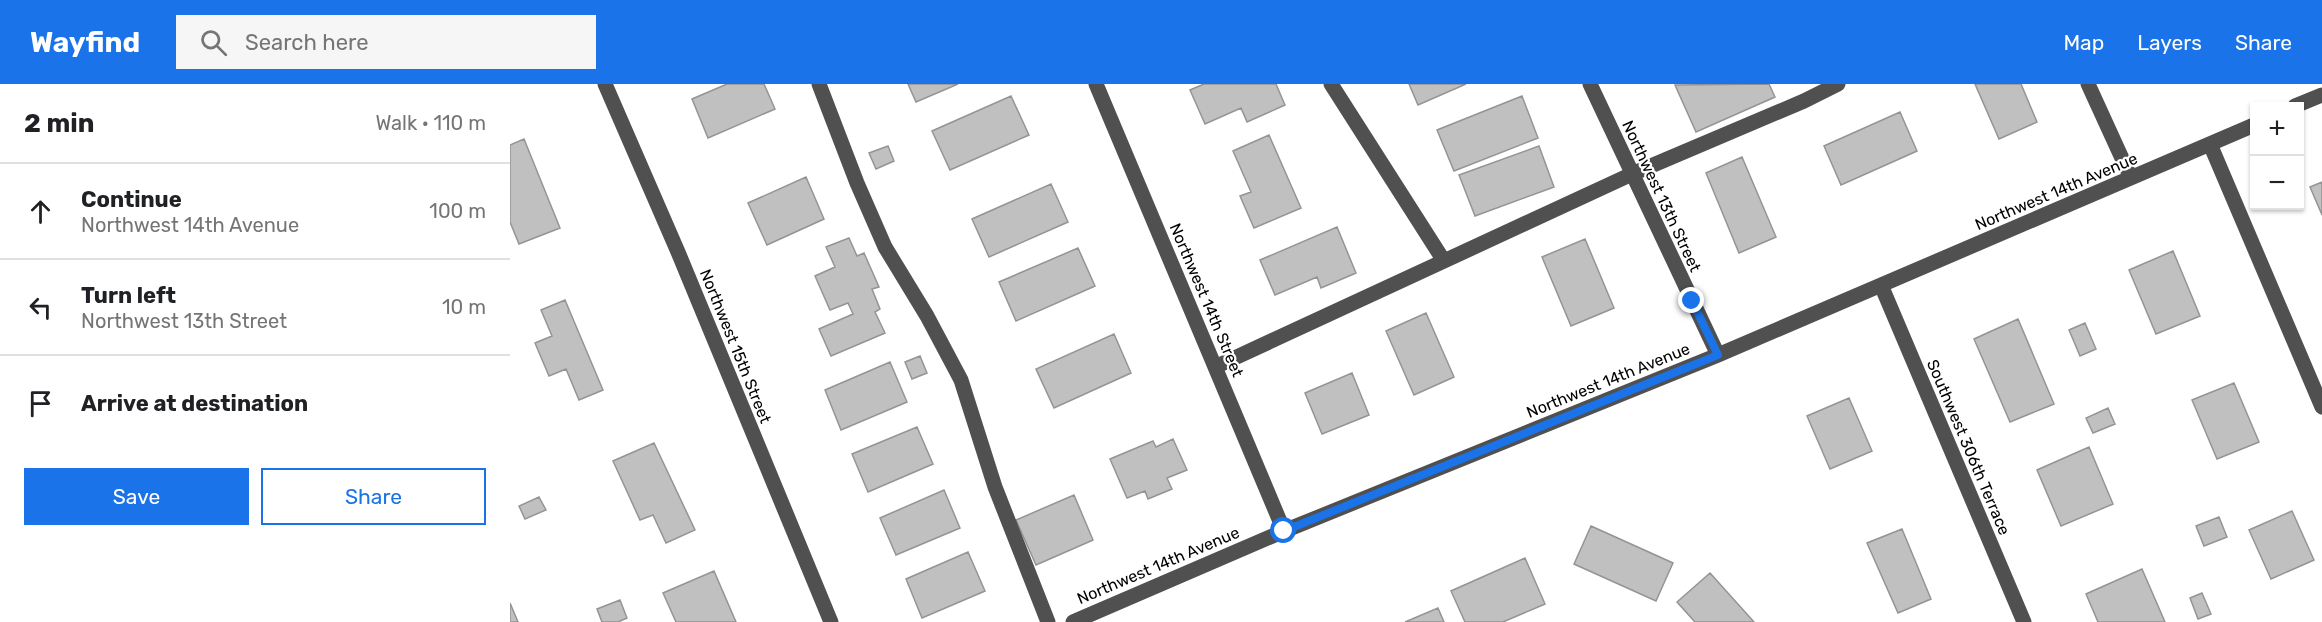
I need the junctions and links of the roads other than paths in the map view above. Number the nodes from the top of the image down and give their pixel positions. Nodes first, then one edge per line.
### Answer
1 (605, 84) edge
2 (819, 84) edge
3 (1096, 84) edge
4 (1331, 84) edge
5 (1590, 84) edge
6 (1838, 84) edge
7 (2088, 84) edge
8 (2322, 94) edge
9 (2304, 102) edge
10 (2250, 127) edge
11 (2210, 144) junction
12 (1632, 174) junction
13 (2131, 178) junction
14 (1444, 261) junction
15 (1881, 285) junction
16 (1718, 355) junction
17 (1215, 367) junction
18 (2322, 406) edge
19 (1284, 531) junction
20 (831, 622) edge
21 (1048, 622) edge
22 (1073, 622) edge
23 (2024, 622) edge

1 - 20 street, Northwest 15th Street
2 - 21 street
3 - 17 street, Northwest 14th Street
4 - 14 street
5 - 12 street, Northwest 13th Street
6 - 12 street
7 - 13 street
8 - 9 street
10 - 11 street, Northwest 14th Avenue
11 - 13 street, Northwest 14th Avenue
11 - 18 street
12 - 14 street
12 - 16 street, Northwest 13th Street
13 - 15 street, Northwest 14th Avenue
14 - 17 street
15 - 16 street, Northwest 14th Avenue
15 - 23 street, Southwest 306th Terrace
16 - 19 street, Northwest 14th Avenue
17 - 19 street, Northwest 14th Street
19 - 22 street, Northwest 14th Avenue

